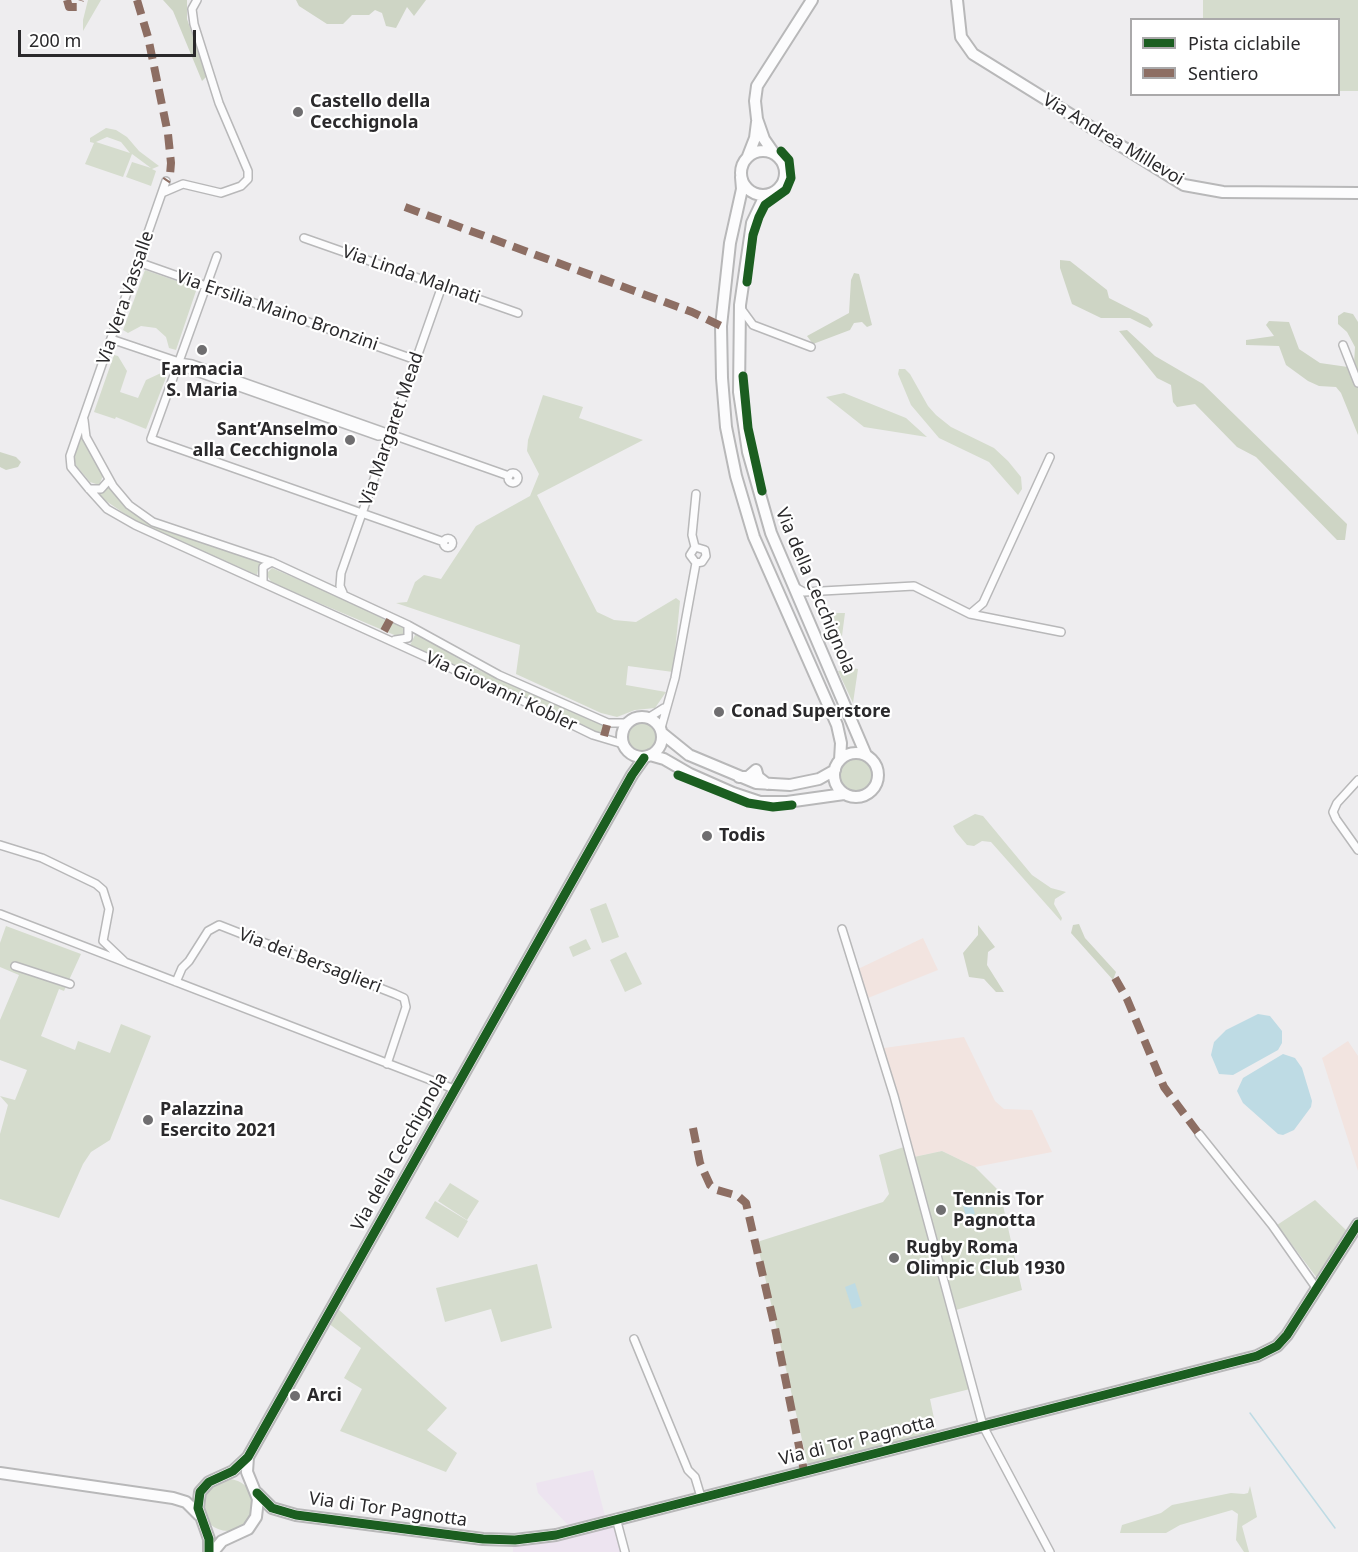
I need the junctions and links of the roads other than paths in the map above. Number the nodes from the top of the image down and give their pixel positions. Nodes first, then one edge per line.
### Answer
1 (197, 0) edge
2 (812, 0) edge
3 (957, 0) edge
4 (758, 119) junction
5 (773, 152) junction
6 (748, 156) junction
7 (741, 177) junction
8 (166, 181) dead end
9 (773, 193) junction
10 (1358, 193) edge
11 (162, 194) junction
12 (304, 237) dead end
13 (217, 256) dead end
14 (138, 262) junction
15 (206, 285) junction
16 (442, 286) junction
17 (740, 304) junction
18 (518, 313) dead end
19 (753, 325) junction
20 (111, 339) junction
21 (738, 340) junction
22 (1343, 345) dead end
23 (811, 346) dead end
24 (416, 360) junction
25 (178, 362) junction
26 (1358, 383) edge
27 (85, 414) junction
28 (389, 435) junction
29 (1050, 457) dead end
30 (508, 476) dead end
31 (109, 480) junction
32 (89, 489) junction
33 (696, 494) dead end
34 (362, 514) junction
35 (444, 542) dead end
36 (695, 547) junction
37 (272, 562) junction
38 (696, 563) junction
39 (341, 573) junction
40 (263, 582) junction
41 (323, 584) junction
42 (793, 585) junction
43 (818, 591) junction
44 (342, 593) junction
45 (802, 606) junction
46 (969, 614) junction
47 (408, 625) junction
48 (1060, 632) dead end
49 (381, 636) junction
50 (666, 706) junction
51 (648, 718) junction
52 (629, 723) junction
53 (662, 731) junction
54 (626, 749) junction
55 (866, 755) junction
56 (647, 756) junction
57 (840, 760) junction
58 (835, 770) junction
59 (632, 775) junction
60 (1358, 780) edge
61 (844, 794) junction
62 (0, 845) edge
63 (1358, 850) edge
64 (0, 914) edge
65 (842, 929) dead end
66 (125, 962) junction
67 (15, 966) dead end
68 (176, 982) junction
69 (70, 984) dead end
70 (387, 1064) junction
71 (454, 1089) junction
72 (1199, 1134) dead end
73 (1358, 1224) edge
74 (1317, 1289) junction
75 (634, 1339) dead end
76 (983, 1426) junction
77 (248, 1457) junction
78 (2, 1475) edge
79 (225, 1475) junction
80 (202, 1489) junction
81 (254, 1489) junction
82 (701, 1497) junction
83 (173, 1498) junction
84 (199, 1515) junction
85 (296, 1515) junction
86 (616, 1518) junction
87 (253, 1524) junction
88 (205, 1525) junction
89 (233, 1536) junction
90 (211, 1552) edge
91 (625, 1552) edge
92 (1050, 1552) edge

1 - 11 street
2 - 4 street
3 - 10 street, Via Andrea Millevoi
4 - 5 street
4 - 6 street
5 - 6 street
5 - 9 street
6 - 7 street
7 - 9 street
7 - 57 street, Via della Cecchignola
8 - 11 street, Via Vera Vassalle
9 - 17 street, Via della Cecchignola
11 - 14 street, Via Vera Vassalle
12 - 16 street, Via Linda Malnati
13 - 15 street
14 - 15 street, Via Ersilia Maino Bronzini
14 - 20 street, Via Vera Vassalle
15 - 24 street, Via Ersilia Maino Bronzini
15 - 25 street
16 - 18 street, Via Linda Malnati
16 - 24 street, Via Margaret Mead
17 - 19 street
17 - 21 street, Via della Cecchignola
19 - 21 street
19 - 23 street
20 - 25 street
20 - 27 street, Via Vera Vassalle
21 - 42 street, Via della Cecchignola
22 - 26 street
24 - 28 street, Via Margaret Mead
25 - 28 street
25 - 34 street
27 - 31 street, Via Giovanni Kobler
27 - 32 street, Via Giovanni Kobler
28 - 30 street
28 - 34 street, Via Margaret Mead
29 - 46 street
31 - 32 street
31 - 37 street, Via Giovanni Kobler
32 - 40 street, Via Giovanni Kobler
33 - 36 street
34 - 35 street
34 - 39 street, Via Margaret Mead
36 - 38 street
36 - 38 street
37 - 40 street
37 - 41 street, Via Giovanni Kobler
38 - 50 street
39 - 41 street
39 - 44 street, Via Margaret Mead
40 - 49 street, Via Giovanni Kobler
41 - 44 street, Via Giovanni Kobler
42 - 43 street
42 - 45 street, Via della Cecchignola
43 - 45 street
43 - 46 street
44 - 47 street, Via Giovanni Kobler
45 - 55 street, Via della Cecchignola
46 - 48 street
47 - 49 street, Via Giovanni Kobler
47 - 52 street, Via Giovanni Kobler
49 - 54 street, Via Giovanni Kobler
50 - 51 street
50 - 53 street
51 - 52 street
51 - 53 street
52 - 54 street
53 - 56 street
53 - 58 street
54 - 56 street
54 - 59 street
55 - 57 street
55 - 61 street
56 - 59 street, Via della Cecchignola
56 - 61 street
57 - 58 street
58 - 61 street
59 - 71 street, Via della Cecchignola
60 - 63 street
62 - 66 street
64 - 66 street
65 - 76 street
66 - 68 street
67 - 69 street
68 - 70 street
68 - 70 street, Via dei Bersaglieri
70 - 71 street
71 - 77 street, Via della Cecchignola
72 - 74 street
73 - 74 street, Via di Tor Pagnotta
74 - 76 street, Via di Tor Pagnotta
75 - 82 street
76 - 82 street, Via di Tor Pagnotta
76 - 92 street
77 - 79 street, Via della Cecchignola
77 - 81 street
78 - 83 street
79 - 80 street, Via della Cecchignola
79 - 81 street
80 - 83 street
80 - 84 street
81 - 85 street, Via di Tor Pagnotta
81 - 87 street
82 - 86 street, Via di Tor Pagnotta
83 - 84 street
84 - 88 street
85 - 86 street, Via di Tor Pagnotta
85 - 87 street, Via di Tor Pagnotta
86 - 91 street
87 - 89 street
88 - 89 street
88 - 90 street
89 - 90 street

